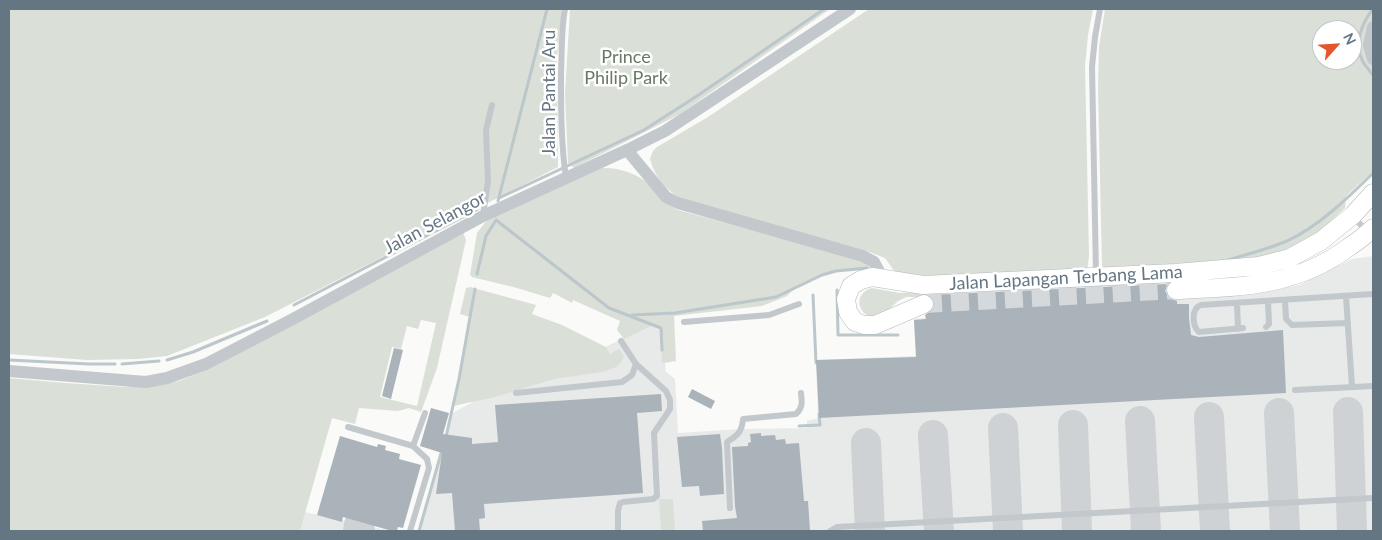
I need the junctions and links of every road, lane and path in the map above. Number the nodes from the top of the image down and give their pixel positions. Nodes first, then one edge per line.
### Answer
1 (565, 9) edge
2 (850, 9) edge
3 (1100, 9) edge
4 (1373, 27) edge
5 (1373, 59) edge
6 (492, 104) dead end
7 (627, 150) junction
8 (566, 178) junction
9 (1373, 193) edge
10 (1352, 214) junction
11 (483, 216) junction
12 (1372, 237) edge
13 (1096, 277) junction
14 (883, 279) junction
15 (1176, 290) tunnel mouth
16 (1373, 294) edge
17 (1346, 296) junction
18 (1285, 300) junction
19 (1268, 301) junction
20 (1237, 303) junction
21 (799, 304) dead end
22 (924, 304) tunnel mouth
23 (684, 322) dead end
24 (1348, 323) junction
25 (1266, 326) dead end
26 (620, 341) dead end
27 (636, 364) junction
28 (9, 371) edge
29 (1373, 386) edge
30 (1352, 387) junction
31 (1295, 390) dead end
32 (516, 393) dead end
33 (801, 393) dead end
34 (425, 412) dead end
35 (348, 427) dead end
36 (413, 446) junction
37 (1373, 498) edge
38 (730, 508) dead end
39 (410, 531) edge
40 (618, 531) edge
41 (830, 531) edge

1 - 8 lane, Jalan Pantai Aru
2 - 7 street, Jalan Selangor
3 - 13 lane
4 - 5 street
6 - 11 lane
7 - 8 street, Jalan Selangor
7 - 14 street
8 - 11 street, Jalan Selangor
9 - 10 main road, Jalan Lapangan Terbang Lama
10 - 12 lane
10 - 13 main road, Jalan Lapangan Terbang Lama
11 - 28 street, Jalan Selangor
12 - 15 main road, Jalan Lapangan Terbang Lama
13 - 14 main road, Jalan Lapangan Terbang Lama
14 - 22 main road, Jalan Lapangan Terbang Lama
16 - 17 lane
17 - 18 lane
17 - 24 lane
18 - 19 lane
18 - 24 lane
19 - 20 lane
19 - 25 lane
20 - 20 lane
21 - 23 lane
24 - 30 lane
26 - 27 lane
27 - 32 lane
27 - 40 lane
29 - 30 lane
30 - 31 lane
33 - 38 lane
34 - 36 lane
35 - 36 lane
36 - 39 lane
37 - 41 lane

